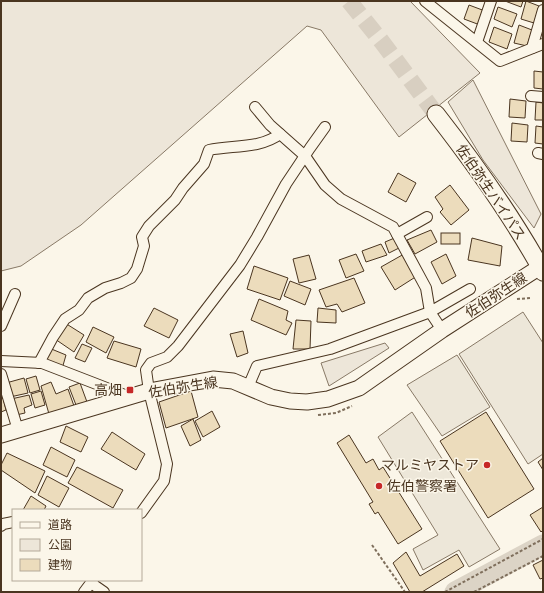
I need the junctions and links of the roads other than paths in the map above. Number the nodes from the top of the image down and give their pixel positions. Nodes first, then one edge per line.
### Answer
1 (491, 1) edge
2 (430, 3) edge
3 (543, 10) edge
4 (477, 42) junction
5 (543, 44) edge
6 (532, 48) junction
7 (531, 96) dead end
8 (543, 97) edge
9 (256, 107) dead end
10 (436, 114) tunnel mouth
11 (325, 128) dead end
12 (280, 134) junction
13 (305, 156) junction
14 (427, 218) dead end
15 (397, 234) junction
16 (542, 268) edge
17 (470, 289) dead end
18 (15, 294) dead end
19 (430, 312) junction
20 (1, 326) edge
21 (442, 330) junction
22 (1, 361) edge
23 (39, 363) junction
24 (1, 374) edge
25 (248, 387) junction
26 (149, 391) junction
27 (130, 397) junction
28 (18, 430) junction
29 (1, 435) edge
30 (142, 512) edge
31 (12, 522) edge
32 (1, 526) edge
33 (92, 581) edge
34 (84, 592) edge
35 (104, 592) edge

1 - 4 street
2 - 4 street
3 - 6 street
4 - 6 street
5 - 6 street
7 - 8 street
9 - 12 street
10 - 16 highway, 佐伯弥生バイパス
11 - 13 street
12 - 13 street
12 - 23 street
13 - 15 street
13 - 26 street
14 - 15 street
15 - 19 street
16 - 21 main road, 佐伯弥生線
17 - 19 street
18 - 20 street
19 - 21 street
19 - 25 street
21 - 25 main road, 佐伯弥生線
22 - 23 street
23 - 27 street
24 - 28 street
25 - 26 main road, 佐伯弥生線
26 - 27 main road, 佐伯弥生線
26 - 30 street
27 - 28 main road, 佐伯弥生線
28 - 29 main road, 佐伯弥生線
31 - 32 street
33 - 34 street
33 - 35 street

